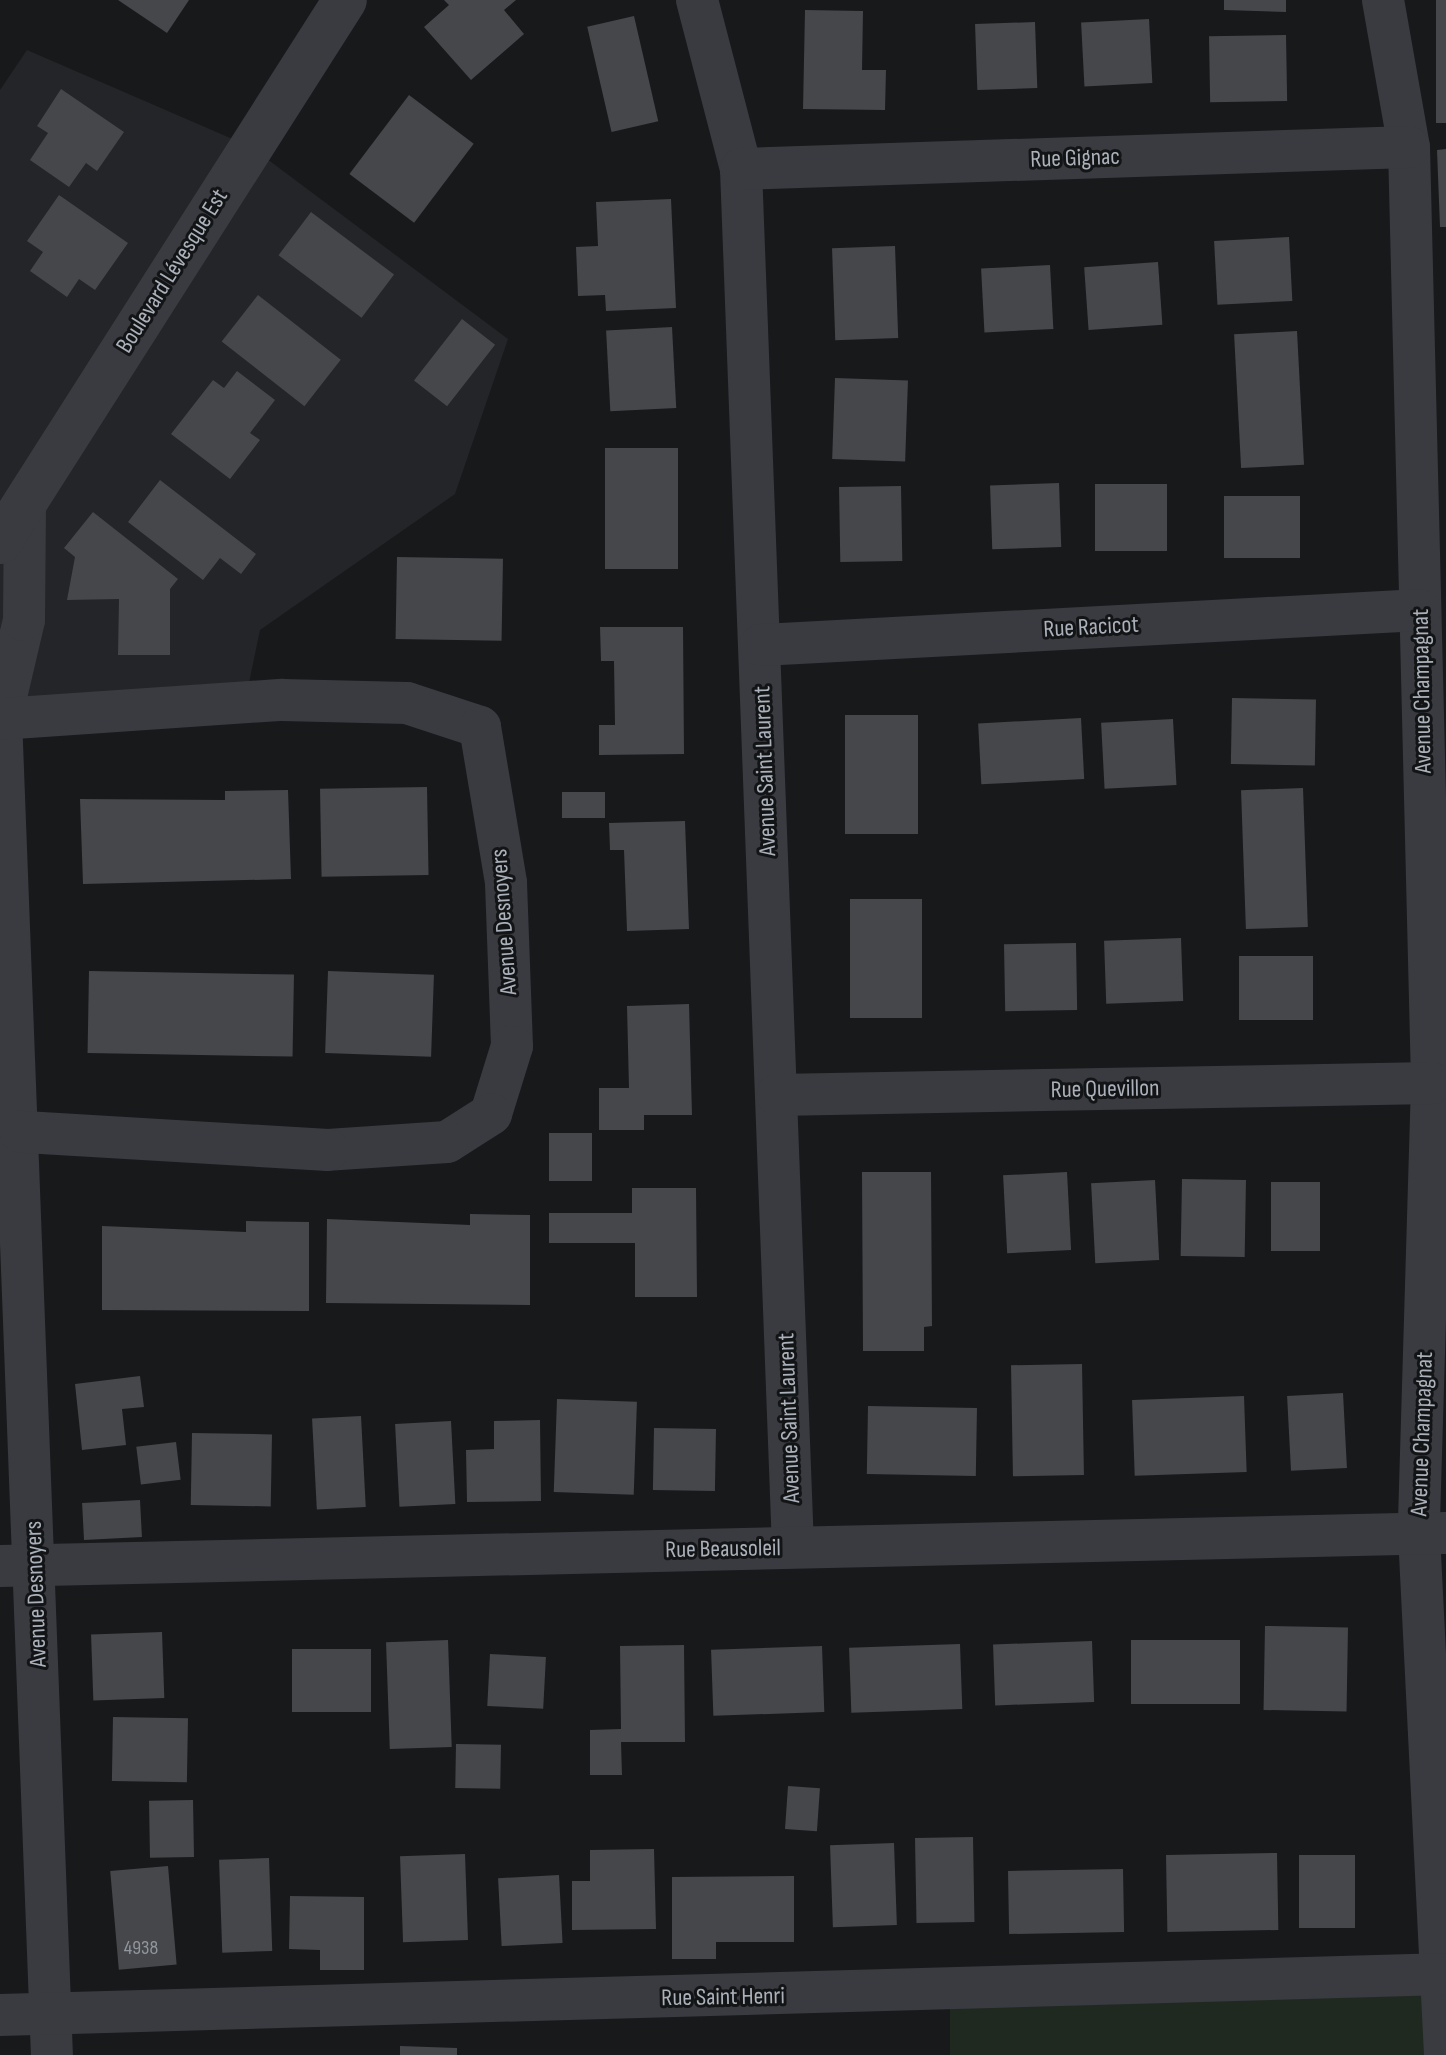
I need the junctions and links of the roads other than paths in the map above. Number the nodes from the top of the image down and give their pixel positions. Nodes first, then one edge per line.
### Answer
1 (345, 0) edge
2 (697, 0) edge
3 (1383, 0) edge
4 (1409, 147) junction
5 (741, 169) junction
6 (25, 504) junction
7 (0, 542) edge
8 (1420, 610) junction
9 (761, 645) junction
10 (3, 708) edge
11 (1432, 1083) junction
12 (777, 1095) junction
13 (21, 1132) junction
14 (1433, 1533) edge
15 (793, 1547) junction
16 (18, 1566) edge
17 (1443, 1974) edge
18 (51, 2014) junction
19 (0, 2015) edge
20 (52, 2055) edge
21 (1445, 2055) edge

1 - 6 street, Boulevard Lévesque Est
2 - 5 street, Avenue Saint Laurent
3 - 4 street, Avenue Champagnat
4 - 5 street, Rue Gignac
4 - 8 street, Avenue Champagnat
5 - 9 street, Avenue Saint Laurent
6 - 7 street, Boulevard Lévesque Est
6 - 10 street
8 - 9 street, Rue Racicot
8 - 11 street, Avenue Champagnat
9 - 12 street, Avenue Saint Laurent
10 - 13 street, Avenue Desnoyers
10 - 13 street, Avenue Desnoyers
11 - 12 street, Rue Quevillon
11 - 14 street, Avenue Champagnat
12 - 15 street, Avenue Saint Laurent
13 - 16 street, Avenue Desnoyers
14 - 15 street, Rue Beausoleil
14 - 17 street, Avenue Champagnat
15 - 16 street, Rue Beausoleil
16 - 18 street, Avenue Desnoyers
17 - 18 street, Rue Saint Henri
17 - 21 street, Avenue Champagnat
18 - 19 street, Rue Saint Henri
18 - 20 street, Avenue Desnoyers

